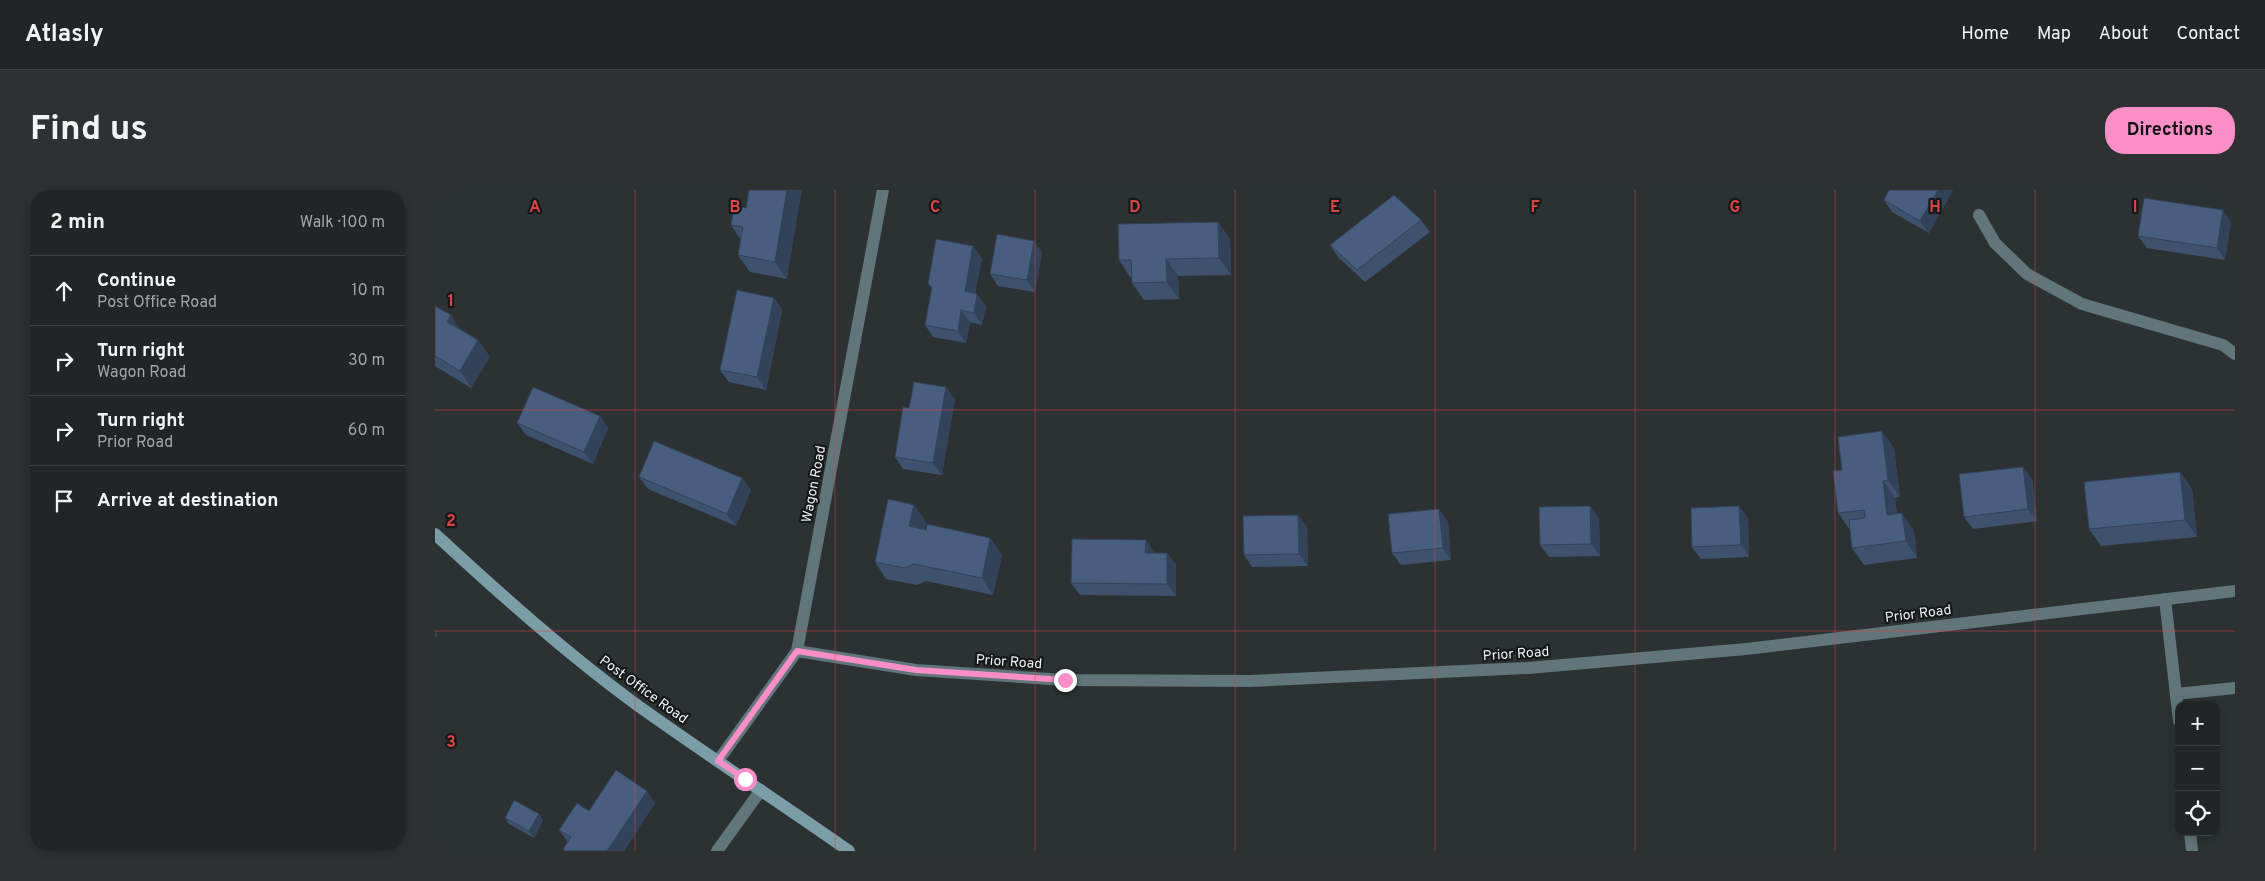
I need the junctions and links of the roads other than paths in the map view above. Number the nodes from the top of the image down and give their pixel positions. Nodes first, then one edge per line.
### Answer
1 (883, 190) edge
2 (1979, 215) dead end
3 (2235, 354) edge
4 (435, 534) edge
5 (2235, 590) edge
6 (2165, 599) junction
7 (797, 651) junction
8 (2235, 688) edge
9 (2176, 694) junction
10 (2177, 701) edge
11 (718, 761) junction
12 (761, 790) junction
13 (2190, 836) edge
14 (717, 851) edge
15 (849, 851) edge
16 (2192, 851) edge

1 - 7 street, Wagon Road
2 - 3 street
4 - 11 street, Post Office Road
5 - 6 street, Prior Road
6 - 7 street, Prior Road
6 - 9 street
7 - 11 street, Wagon Road
8 - 9 street
9 - 10 street
11 - 12 street, Post Office Road
12 - 14 street
12 - 15 street, Post Office Road
13 - 16 street

